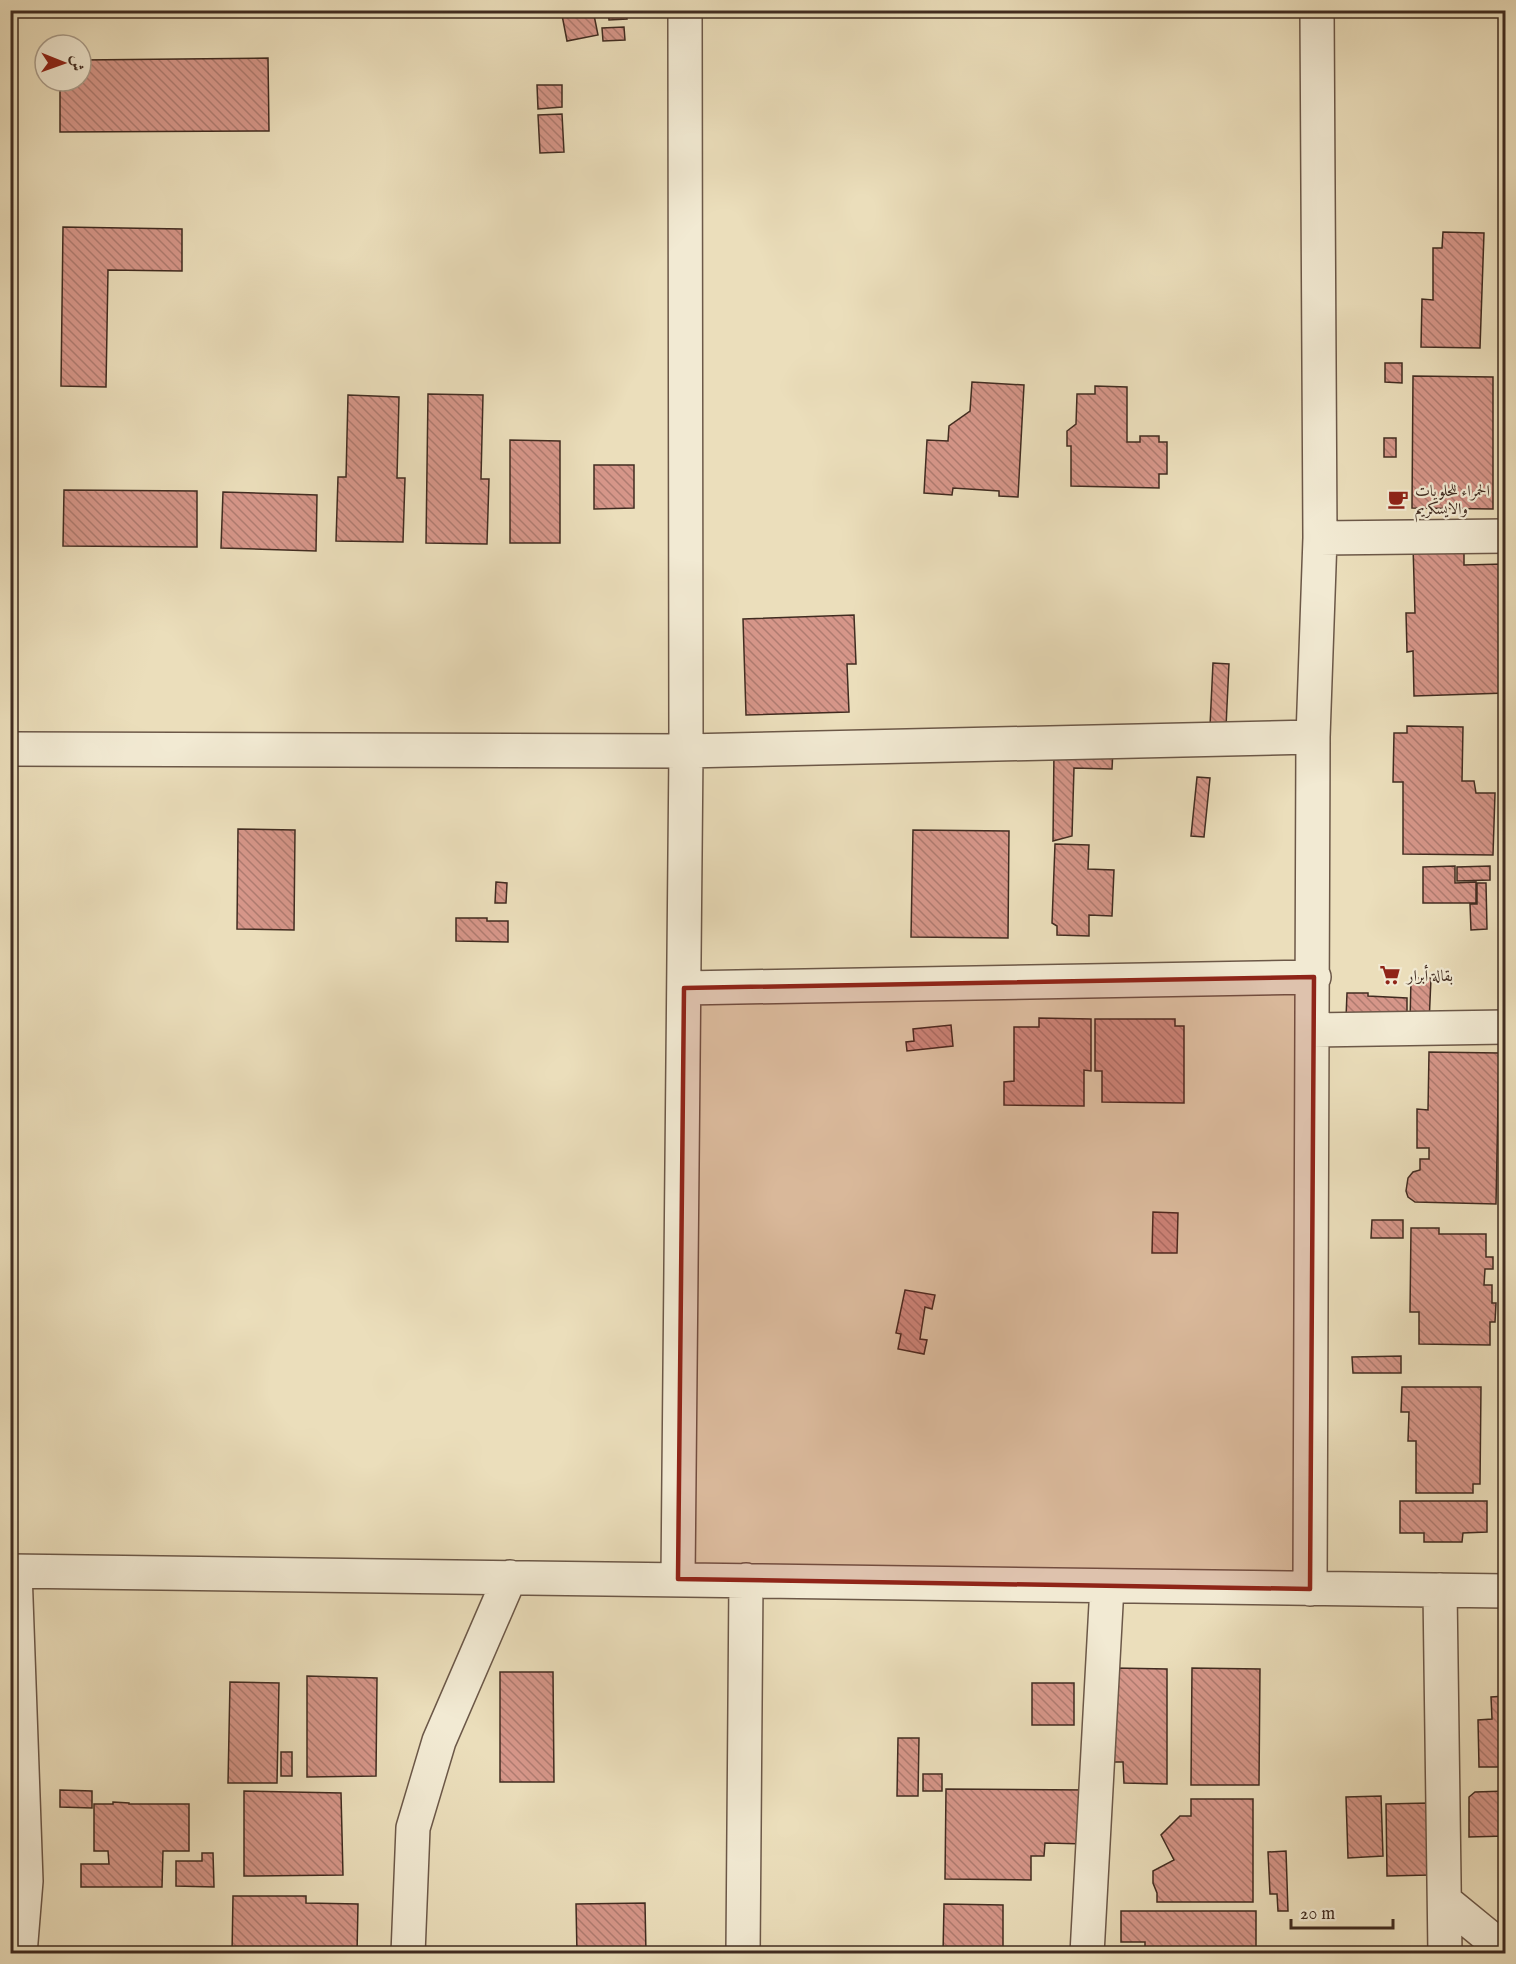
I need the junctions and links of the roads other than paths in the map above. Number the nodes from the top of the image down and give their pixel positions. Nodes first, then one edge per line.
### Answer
1 (685, 10) edge
2 (1317, 10) edge
3 (1506, 536) edge
4 (1320, 538) junction
5 (1313, 737) junction
6 (10, 749) edge
7 (686, 751) junction
8 (1314, 977) junction
9 (684, 988) junction
10 (1506, 1028) edge
11 (1313, 1030) junction
12 (13, 1571) edge
13 (510, 1577) junction
14 (678, 1579) junction
15 (746, 1580) junction
16 (1107, 1586) junction
17 (1310, 1589) junction
18 (1440, 1590) junction
19 (1506, 1591) edge
20 (1445, 1902) junction
21 (1506, 1951) edge
22 (20, 1953) edge
23 (408, 1953) edge
24 (743, 1953) edge
25 (1087, 1953) edge
26 (1445, 1953) edge

1 - 7 street
2 - 4 street
3 - 4 street
4 - 5 street
5 - 7 street
5 - 8 street
6 - 7 street
7 - 9 street
8 - 9 street
8 - 11 street
9 - 14 street
10 - 11 street
11 - 17 street
12 - 13 street
12 - 22 street
13 - 14 street
13 - 23 street
14 - 15 street
15 - 16 street
15 - 24 street
16 - 17 street
16 - 25 street
17 - 18 street
18 - 19 street
18 - 20 street
20 - 21 street
20 - 26 street

